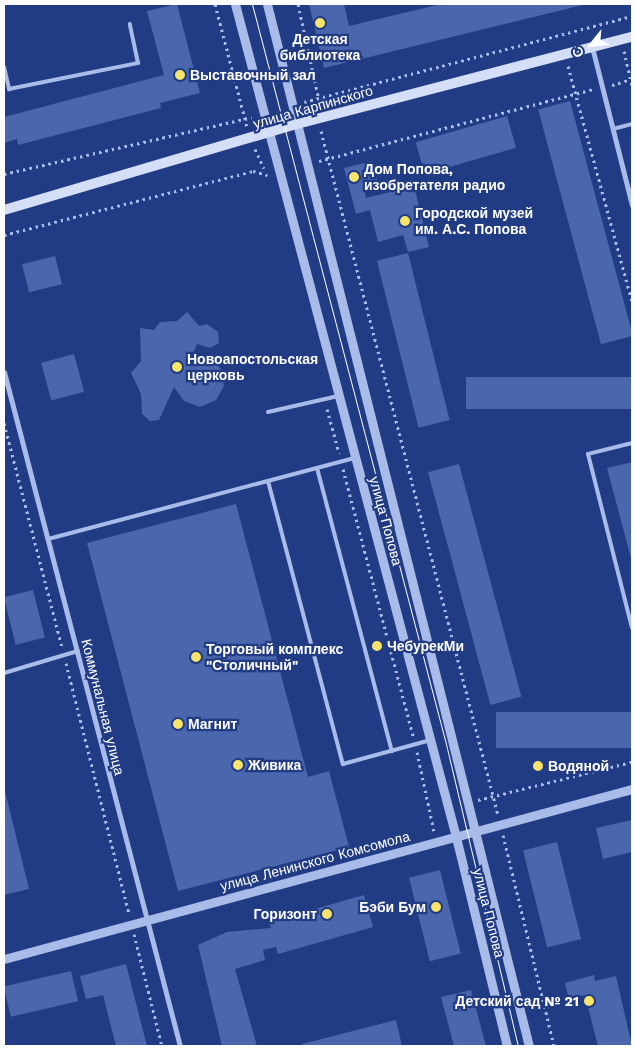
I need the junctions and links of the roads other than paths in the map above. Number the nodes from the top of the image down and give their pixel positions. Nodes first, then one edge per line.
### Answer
1 (235, 4) edge
2 (267, 4) edge
3 (130, 24) dead end
4 (632, 37) edge
5 (592, 46) junction
6 (4, 67) edge
7 (297, 124) junction
8 (632, 124) edge
9 (613, 129) junction
10 (268, 134) junction
11 (632, 205) edge
12 (4, 210) edge
13 (4, 372) edge
14 (338, 396) junction
15 (268, 412) dead end
16 (632, 443) edge
17 (355, 458) junction
18 (318, 468) junction
19 (268, 481) junction
20 (48, 539) junction
21 (632, 628) edge
22 (78, 651) junction
23 (4, 673) edge
24 (430, 740) junction
25 (392, 751) junction
26 (632, 789) edge
27 (477, 832) junction
28 (456, 837) junction
29 (145, 920) junction
30 (4, 960) edge
31 (180, 1046) edge
32 (507, 1046) edge
33 (529, 1046) edge

1 - 10 street, улица Попова
2 - 7 street, улица Попова
3 - 6 lane
4 - 5 main road, улица Карпинского
5 - 7 main road, улица Карпинского
5 - 9 street
7 - 10 main road, улица Карпинского
7 - 27 street, улица Попова
8 - 9 lane
9 - 11 street
10 - 12 main road, улица Карпинского
10 - 14 street, улица Попова
13 - 20 street, Коммунальная улица
14 - 15 lane
14 - 17 street, улица Попова
16 - 21 lane
17 - 18 lane
17 - 24 street, улица Попова
18 - 19 lane
18 - 25 lane
19 - 20 lane
19 - 25 lane
20 - 22 street, Коммунальная улица
22 - 23 lane
22 - 29 street, Коммунальная улица
24 - 25 lane
24 - 28 street, улица Попова
26 - 27 street, улица Ленинского Комсомола
27 - 28 street, улица Ленинского Комсомола
27 - 33 street, улица Попова
28 - 29 street, улица Ленинского Комсомола
28 - 32 street, улица Попова
29 - 30 street, улица Ленинского Комсомола
29 - 31 street, Коммунальная улица

